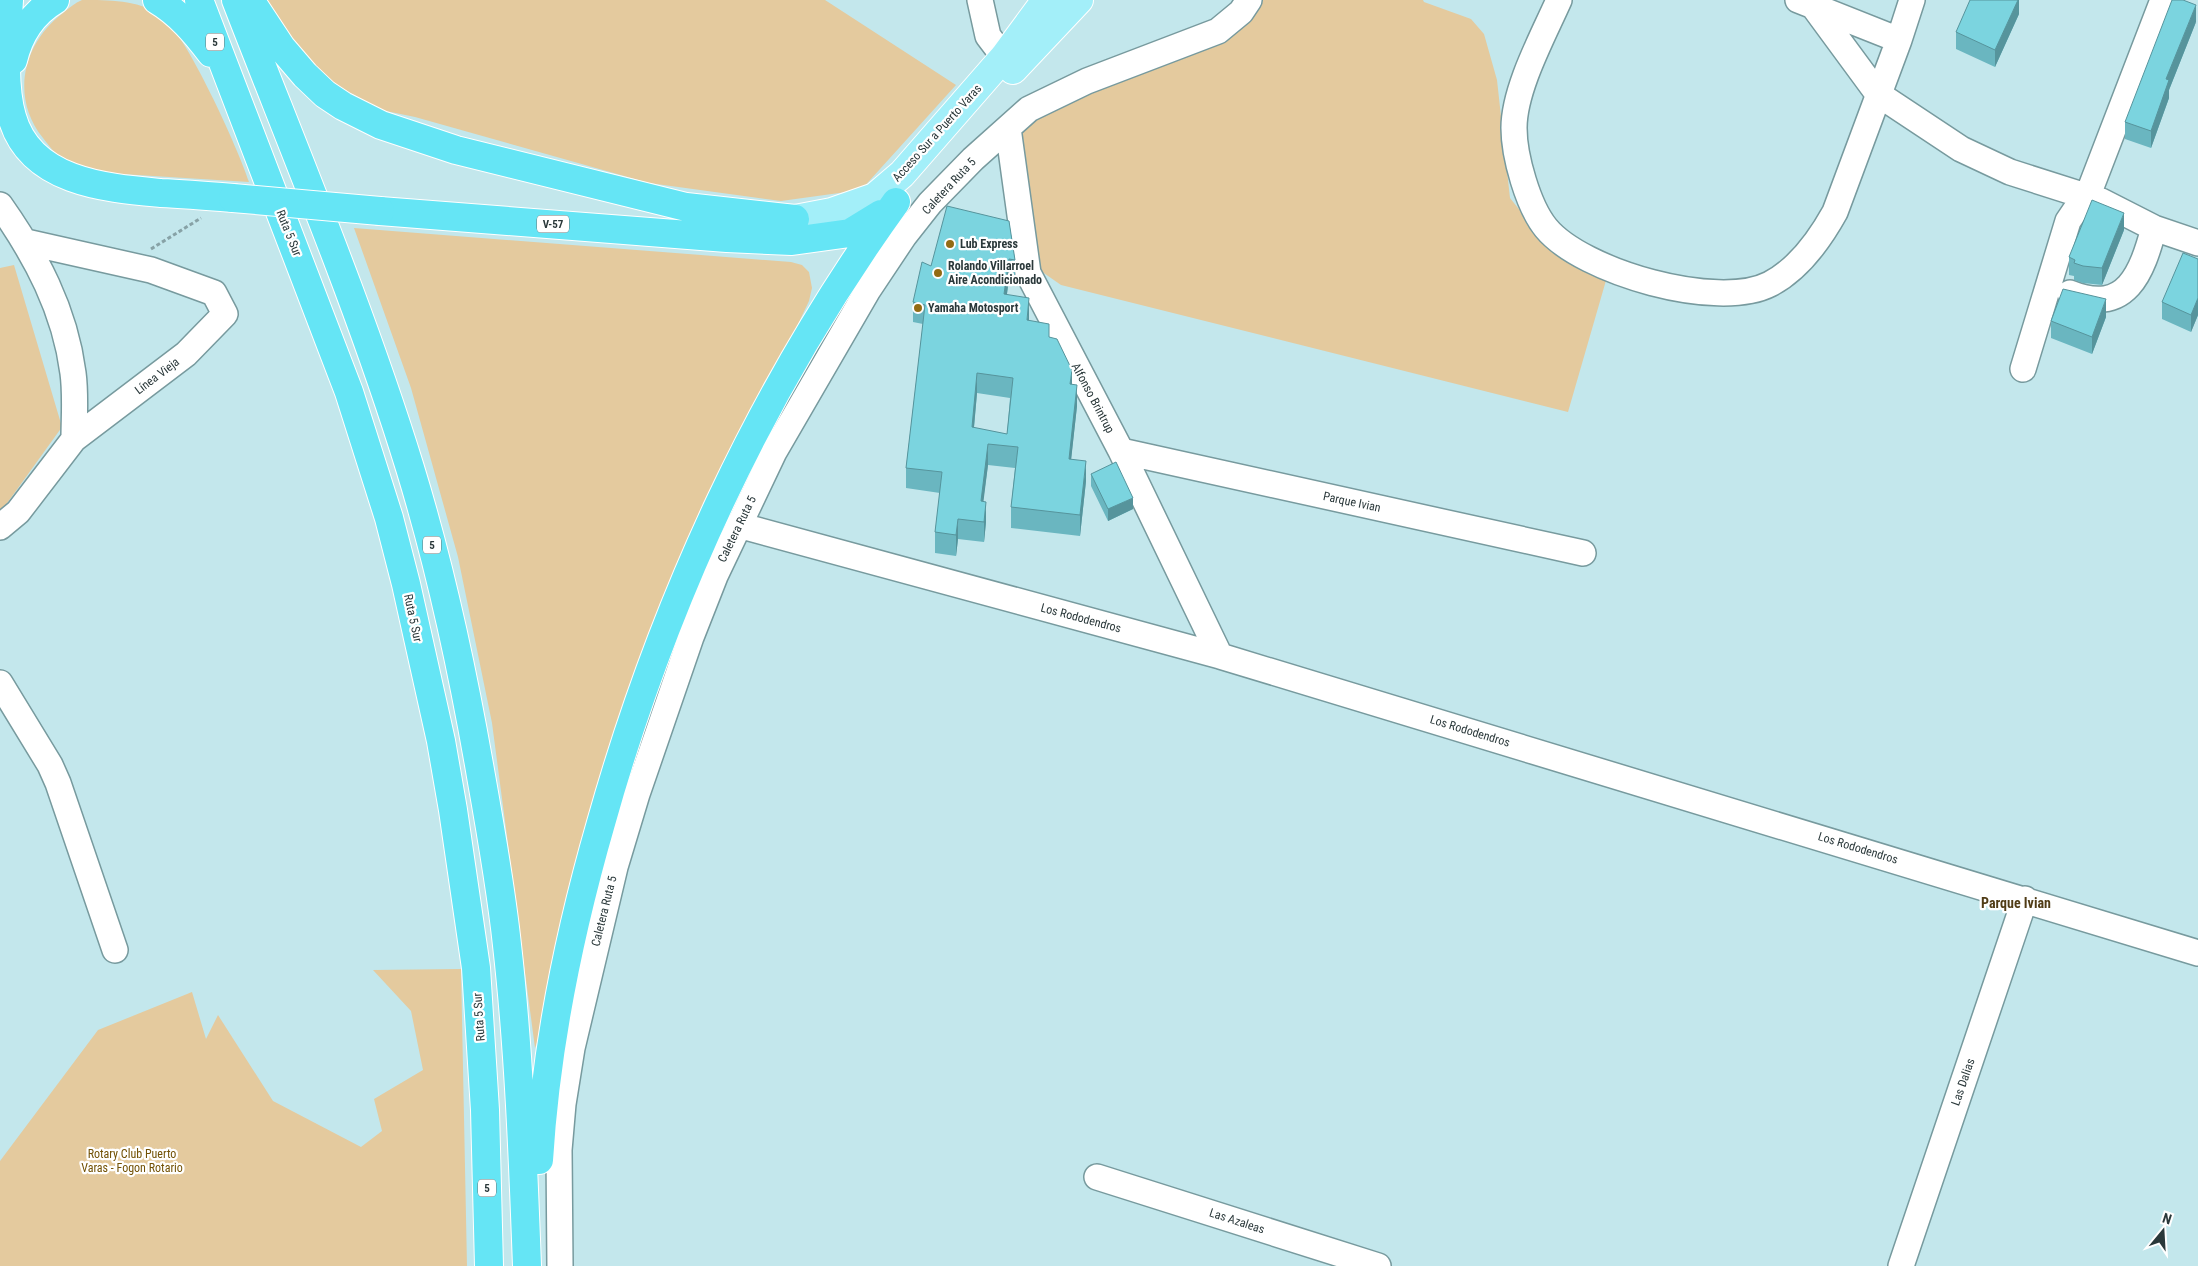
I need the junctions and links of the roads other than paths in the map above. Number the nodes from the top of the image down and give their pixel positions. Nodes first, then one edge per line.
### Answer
1 (9, 0) edge
2 (55, 0) edge
3 (157, 0) edge
4 (199, 0) edge
5 (236, 0) edge
6 (250, 0) edge
7 (980, 0) edge
8 (1046, 0) edge
9 (1079, 0) edge
10 (1249, 0) edge
11 (1558, 0) edge
12 (1912, 0) edge
13 (2163, 0) edge
14 (1806, 3) edge
15 (1899, 40) junction
16 (1004, 57) junction
17 (231, 84) junction
18 (8, 88) junction
19 (1878, 94) junction
20 (1008, 128) junction
21 (2086, 196) junction
22 (896, 202) junction
23 (0, 205) edge
24 (795, 219) junction
25 (2154, 228) junction
26 (727, 238) junction
27 (26, 242) junction
28 (2198, 243) edge
29 (2049, 285) junction
30 (2023, 369) dead end
31 (74, 439) junction
32 (1120, 451) junction
33 (738, 524) junction
34 (0, 527) edge
35 (1582, 553) dead end
36 (1220, 656) junction
37 (0, 683) edge
38 (2026, 899) junction
39 (115, 950) dead end
40 (2198, 953) edge
41 (1097, 1177) dead end
42 (489, 1266) edge
43 (528, 1266) edge
44 (534, 1266) edge
45 (560, 1266) edge
46 (1378, 1266) edge
47 (1901, 1266) edge

1 - 18 highway
2 - 18 highway
3 - 17 highway
4 - 17 highway, Ruta 5 Sur / 5
5 - 43 highway, 5
6 - 24 highway
7 - 16 street
8 - 16 main road, Acceso Sur a Puerto Varas / V-57
9 - 22 main road, Acceso Sur a Puerto Varas / V-57
10 - 20 street, Caletera Ruta 5
11 - 19 street
12 - 15 street
13 - 21 street
14 - 15 street
14 - 19 street
15 - 19 street
16 - 24 main road, Acceso Sur a Puerto Varas / V-57
17 - 42 highway, Ruta 5 Sur / 5
18 - 26 highway, V-57, bridge
19 - 21 street
20 - 32 street, Alfonso Brintrup
20 - 33 street, Caletera Ruta 5
21 - 25 street
21 - 29 street
22 - 26 highway, V-57
22 - 44 highway
23 - 27 street
24 - 26 highway, V-57
25 - 28 street
25 - 29 street
27 - 31 street
27 - 31 street, Línea Vieja
29 - 30 street
31 - 34 street
32 - 35 street, Parque Ivian
32 - 36 street, Alfonso Brintrup
33 - 36 street, Los Rododendros
33 - 45 street, Caletera Ruta 5
36 - 38 street, Los Rododendros
37 - 39 street
38 - 40 street, Los Rododendros
38 - 47 street, Las Dalias
41 - 46 street, Las Azaleas

